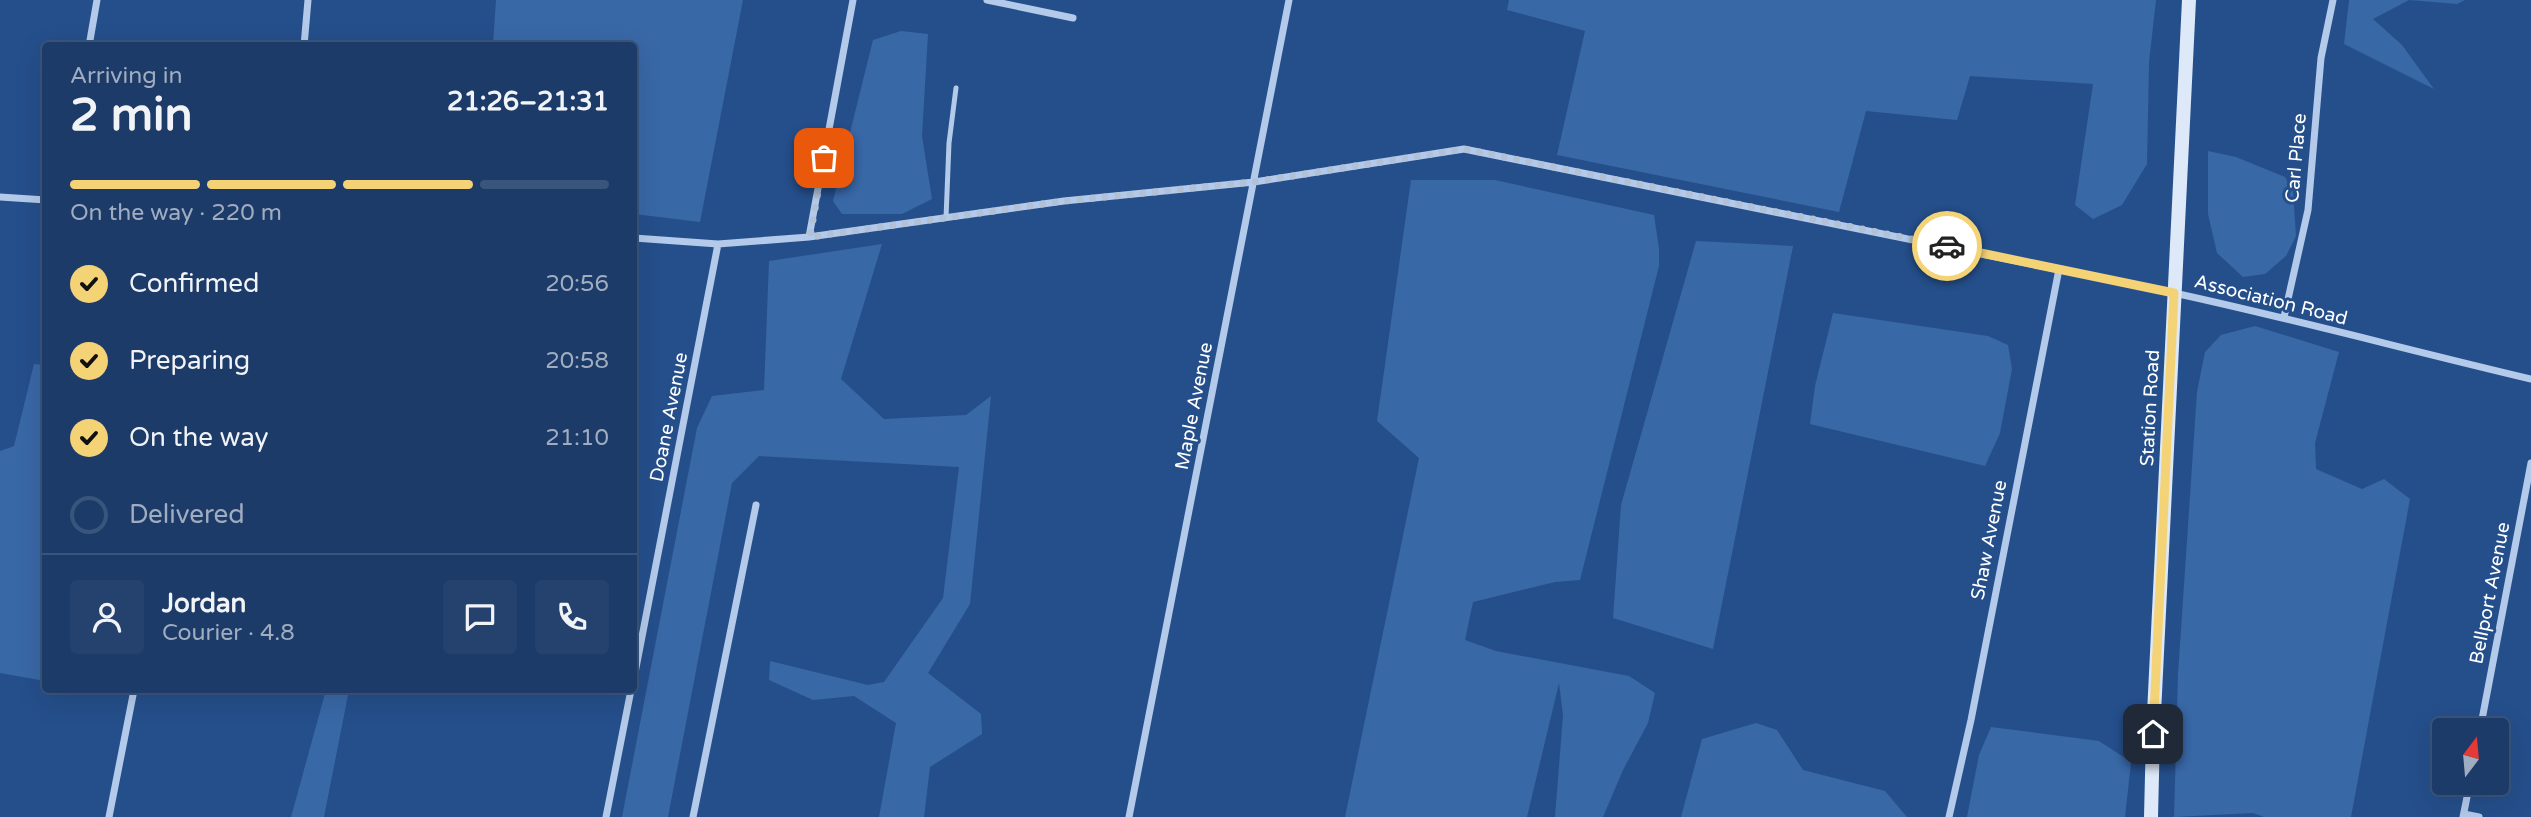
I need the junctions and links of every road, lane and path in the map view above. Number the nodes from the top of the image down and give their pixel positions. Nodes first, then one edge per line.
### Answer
1 (97, 0) edge
2 (308, 0) edge
3 (853, 0) edge
4 (987, 0) edge
5 (1289, 0) edge
6 (2189, 0) edge
7 (2333, 0) edge
8 (1073, 18) dead end
9 (90, 42) edge
10 (303, 42) edge
11 (956, 88) dead end
12 (1254, 182) junction
13 (0, 197) edge
14 (42, 200) edge
15 (946, 218) junction
16 (810, 237) junction
17 (637, 238) edge
18 (718, 244) junction
19 (2059, 268) junction
20 (2174, 293) junction
21 (2284, 317) junction
22 (2531, 379) edge
23 (2531, 463) edge
24 (756, 505) dead end
25 (637, 662) edge
26 (133, 693) edge
27 (630, 693) edge
28 (2482, 718) edge
29 (2467, 795) edge
30 (2463, 815) edge
31 (109, 817) edge
32 (606, 817) edge
33 (693, 817) edge
34 (1129, 817) edge
35 (1949, 817) edge
36 (2151, 817) edge
37 (2479, 817) edge

1 - 9 street
2 - 10 street
3 - 16 street
4 - 8 street
5 - 12 street, Maple Avenue
6 - 20 main road, Station Road
7 - 21 street, Carl Place
11 - 15 lane
12 - 15 street, Association Road
12 - 19 street, Association Road
12 - 34 street, Maple Avenue
13 - 14 street
15 - 16 street, Association Road
16 - 18 street, Association Road
17 - 18 street, Association Road
18 - 25 street, Doane Avenue
19 - 20 street, Association Road
19 - 35 street, Shaw Avenue
20 - 21 street, Association Road
20 - 36 main road, Station Road
21 - 22 street, Association Road
23 - 28 street, Bellport Avenue
24 - 33 street
26 - 31 street
27 - 32 street
29 - 30 street
30 - 37 street

